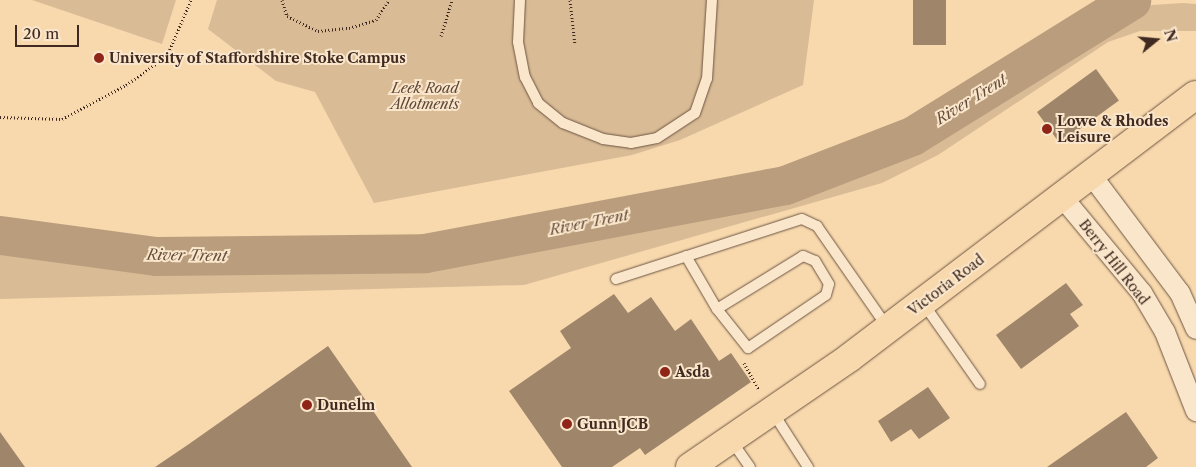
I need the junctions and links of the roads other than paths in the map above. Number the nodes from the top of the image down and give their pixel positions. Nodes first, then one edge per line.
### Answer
1 (520, 0) edge
2 (712, 0) edge
3 (1196, 95) edge
4 (1092, 176) junction
5 (1063, 198) junction
6 (686, 256) junction
7 (616, 280) dead end
8 (923, 303) junction
9 (717, 309) junction
10 (1196, 328) edge
11 (888, 329) junction
12 (980, 384) dead end
13 (768, 403) junction
14 (1196, 410) edge
15 (731, 439) junction
16 (690, 467) edge
17 (750, 467) edge
18 (808, 467) edge

1 - 2 lane
3 - 4 main road, Victoria Road
4 - 5 main road, Victoria Road
4 - 10 street
5 - 8 main road, Victoria Road
5 - 14 street, Berry Hill Road
6 - 7 lane
6 - 9 lane
6 - 11 lane
8 - 11 main road, Victoria Road
8 - 12 lane
9 - 9 lane
11 - 13 main road, Victoria Road
13 - 15 main road, Victoria Road
13 - 18 lane
15 - 16 main road, Victoria Road
15 - 17 lane

